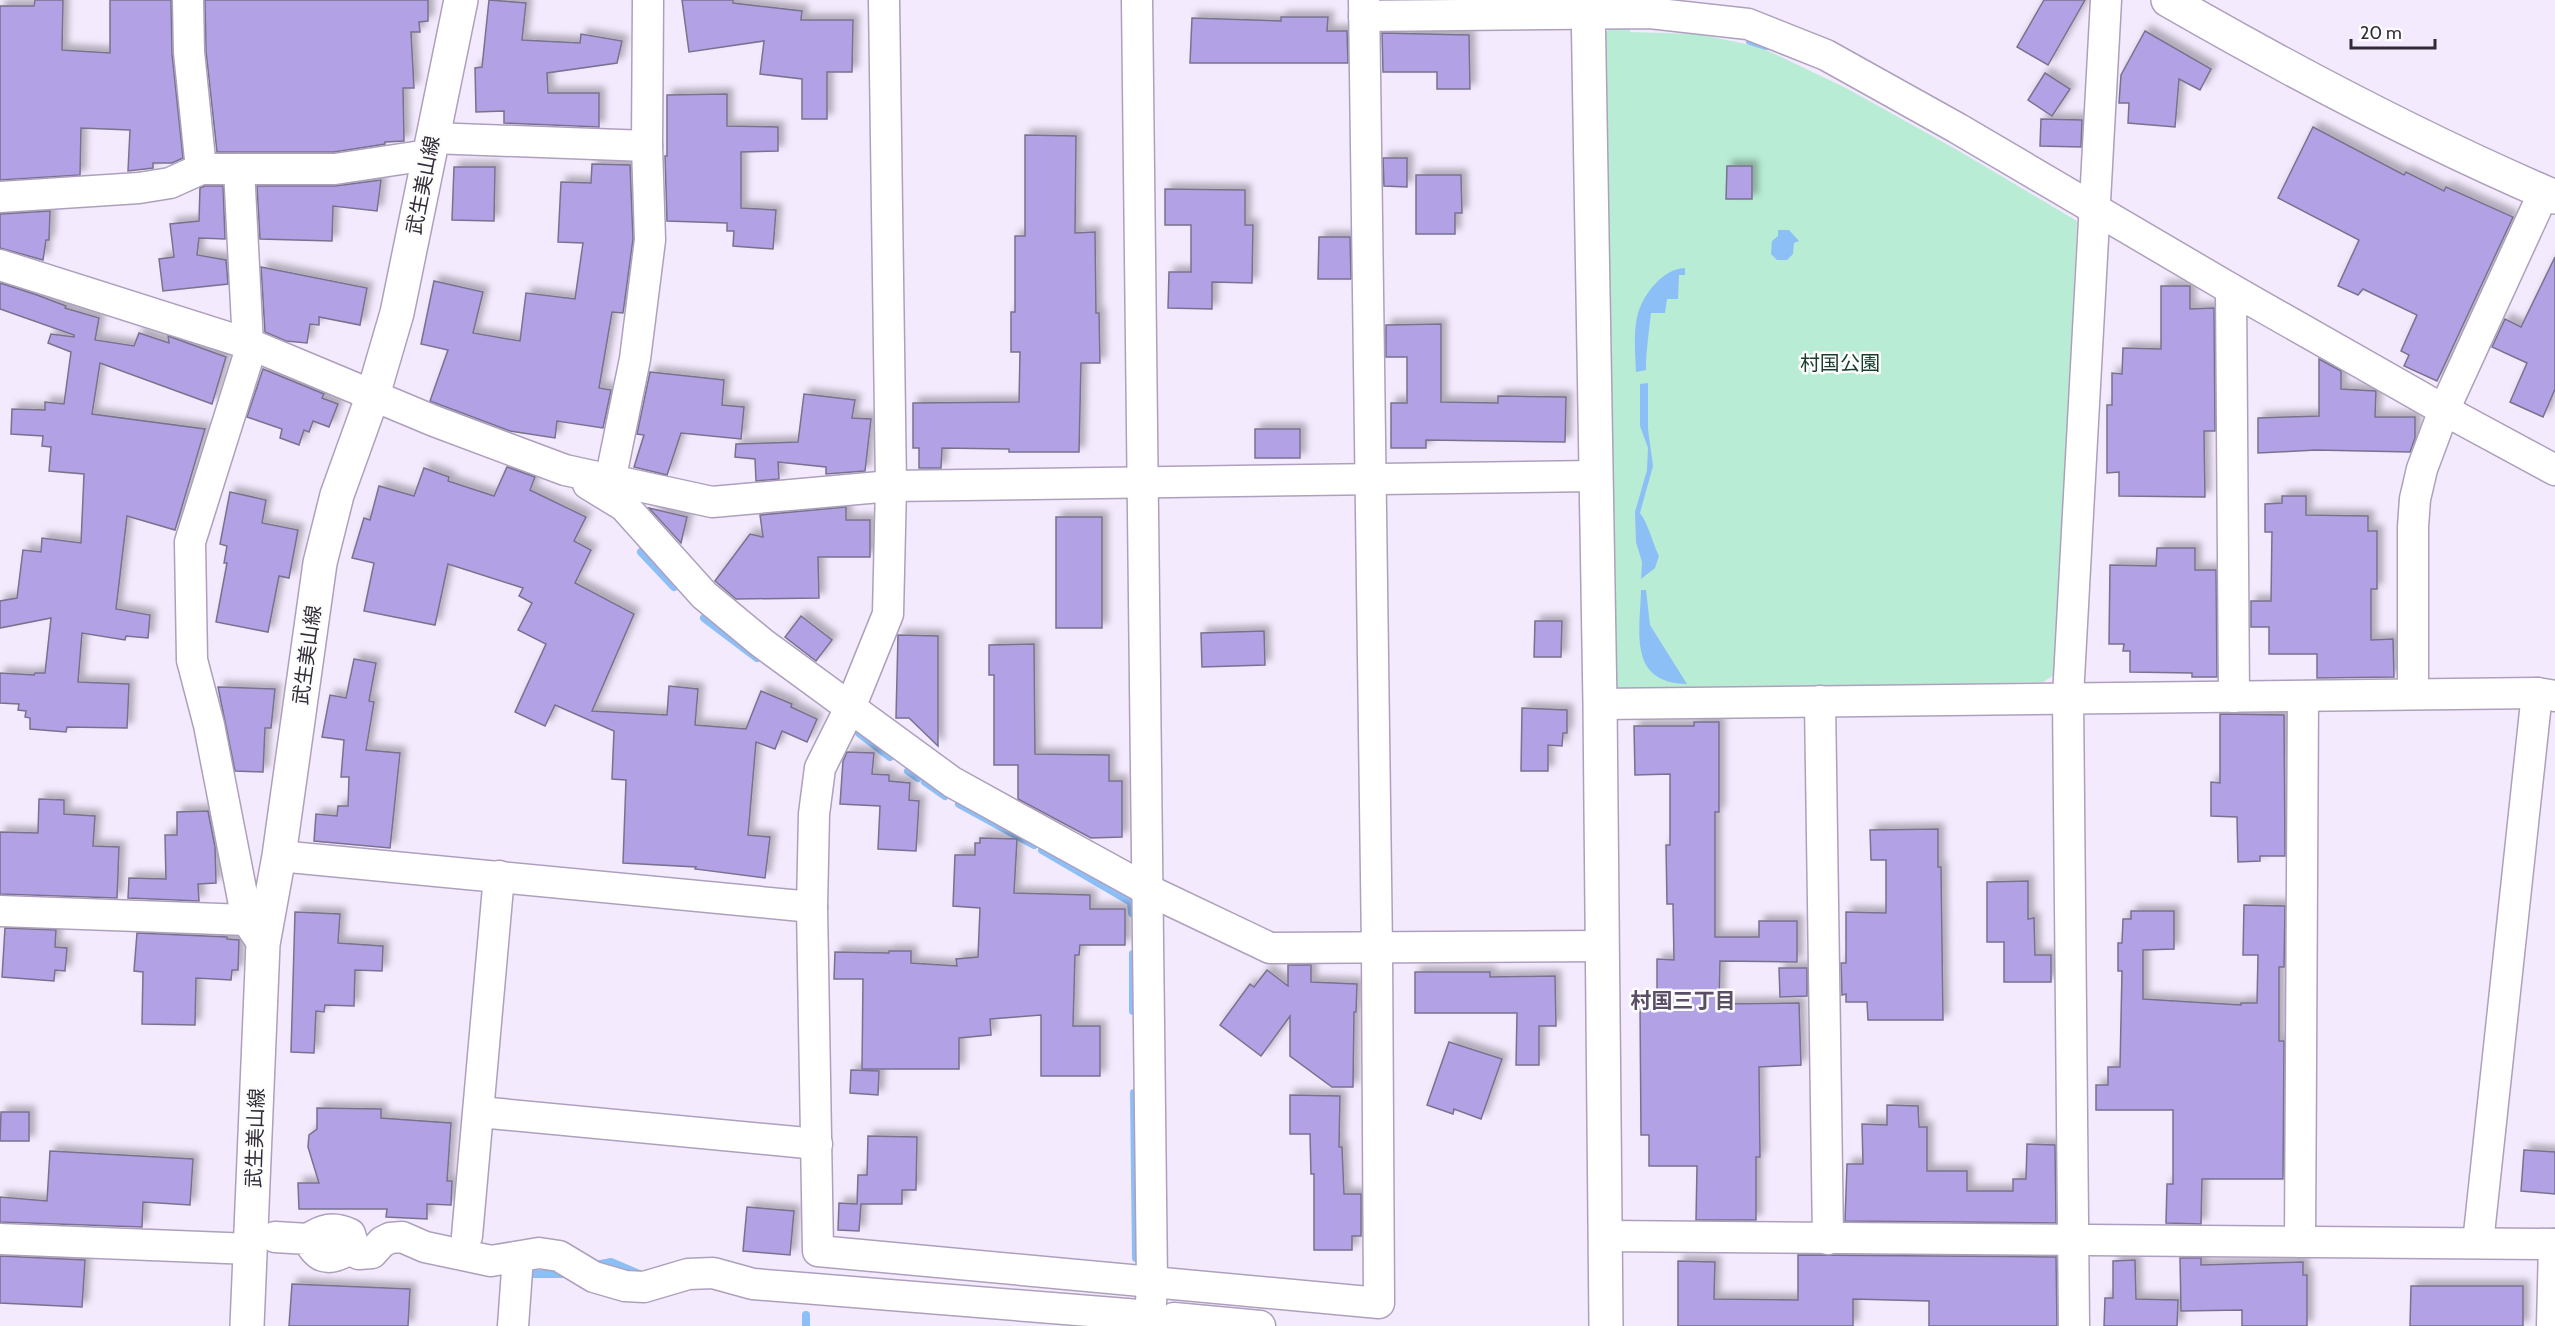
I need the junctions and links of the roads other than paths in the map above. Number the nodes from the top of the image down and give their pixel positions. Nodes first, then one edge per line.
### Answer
1 (188, 0) edge
2 (461, 0) edge
3 (648, 0) edge
4 (884, 0) edge
5 (1137, 0) edge
6 (2106, 0) edge
7 (2168, 0) edge
8 (1588, 7) edge
9 (1364, 8) edge
10 (430, 146) junction
11 (647, 146) junction
12 (201, 169) junction
13 (239, 169) junction
14 (2549, 194) edge
15 (0, 197) edge
16 (2093, 208) junction
17 (0, 265) edge
18 (2231, 289) junction
19 (250, 345) junction
20 (373, 395) junction
21 (2444, 410) junction
22 (565, 470) junction
23 (2555, 470) edge
24 (1594, 476) junction
25 (1369, 479) junction
26 (610, 481) junction
27 (1142, 482) junction
28 (891, 486) junction
29 (2413, 694) junction
30 (2546, 694) edge
31 (2068, 697) junction
32 (2234, 697) junction
33 (2303, 697) junction
34 (1820, 701) junction
35 (1600, 704) junction
36 (850, 708) junction
37 (279, 856) junction
38 (500, 876) junction
39 (1148, 890) junction
40 (812, 907) junction
41 (0, 911) edge
42 (255, 932) junction
43 (1601, 946) junction
44 (1377, 949) junction
45 (479, 1113) junction
46 (817, 1144) junction
47 (466, 1236) dead end
48 (1604, 1236) junction
49 (0, 1239) edge
50 (1828, 1239) junction
51 (2072, 1241) junction
52 (2300, 1242) junction
53 (263, 1243) junction
54 (2478, 1243) junction
55 (2554, 1244) edge
56 (518, 1257) junction
57 (1152, 1282) junction
58 (1154, 1320) edge
59 (247, 1326) edge
60 (513, 1326) edge
61 (1260, 1326) edge
62 (1606, 1326) edge
63 (2073, 1326) edge
64 (2552, 1326) edge

1 - 12 street
2 - 10 street, 武生美山線
3 - 11 street
4 - 28 street
5 - 27 street
6 - 16 street
7 - 14 street
8 - 9 street
8 - 16 street
8 - 24 street
9 - 25 street
10 - 11 street
10 - 13 street
10 - 20 street, 武生美山線
11 - 26 street
12 - 13 street
12 - 15 street
13 - 19 street
14 - 21 street
16 - 18 street
16 - 31 street
17 - 19 street
18 - 21 street
18 - 32 street
19 - 20 street
19 - 42 street
20 - 22 street
20 - 37 street, 武生美山線
21 - 23 street
21 - 29 street
22 - 26 street
22 - 36 street
24 - 25 street
24 - 35 street
25 - 27 street
25 - 44 street
26 - 28 street
27 - 28 street
27 - 39 street
28 - 36 street
29 - 30 street
29 - 33 street
30 - 54 street
31 - 32 street
31 - 34 street
31 - 51 street
32 - 33 street
33 - 52 street
34 - 35 street
34 - 50 street
35 - 43 street
36 - 39 street
36 - 40 street
37 - 38 street
37 - 42 street, 武生美山線
38 - 40 street
38 - 45 street
39 - 44 street
39 - 57 street
40 - 46 street
41 - 42 street
42 - 53 street, 武生美山線
43 - 44 street
43 - 48 street
44 - 57 street
45 - 46 street
45 - 47 street
46 - 57 street
48 - 50 street
48 - 62 street
49 - 53 street
50 - 51 street
51 - 52 street
51 - 63 street
52 - 54 street
53 - 56 street
53 - 59 street, 武生美山線
54 - 55 street
55 - 64 street
56 - 58 street
56 - 60 street
57 - 58 street
58 - 61 street

